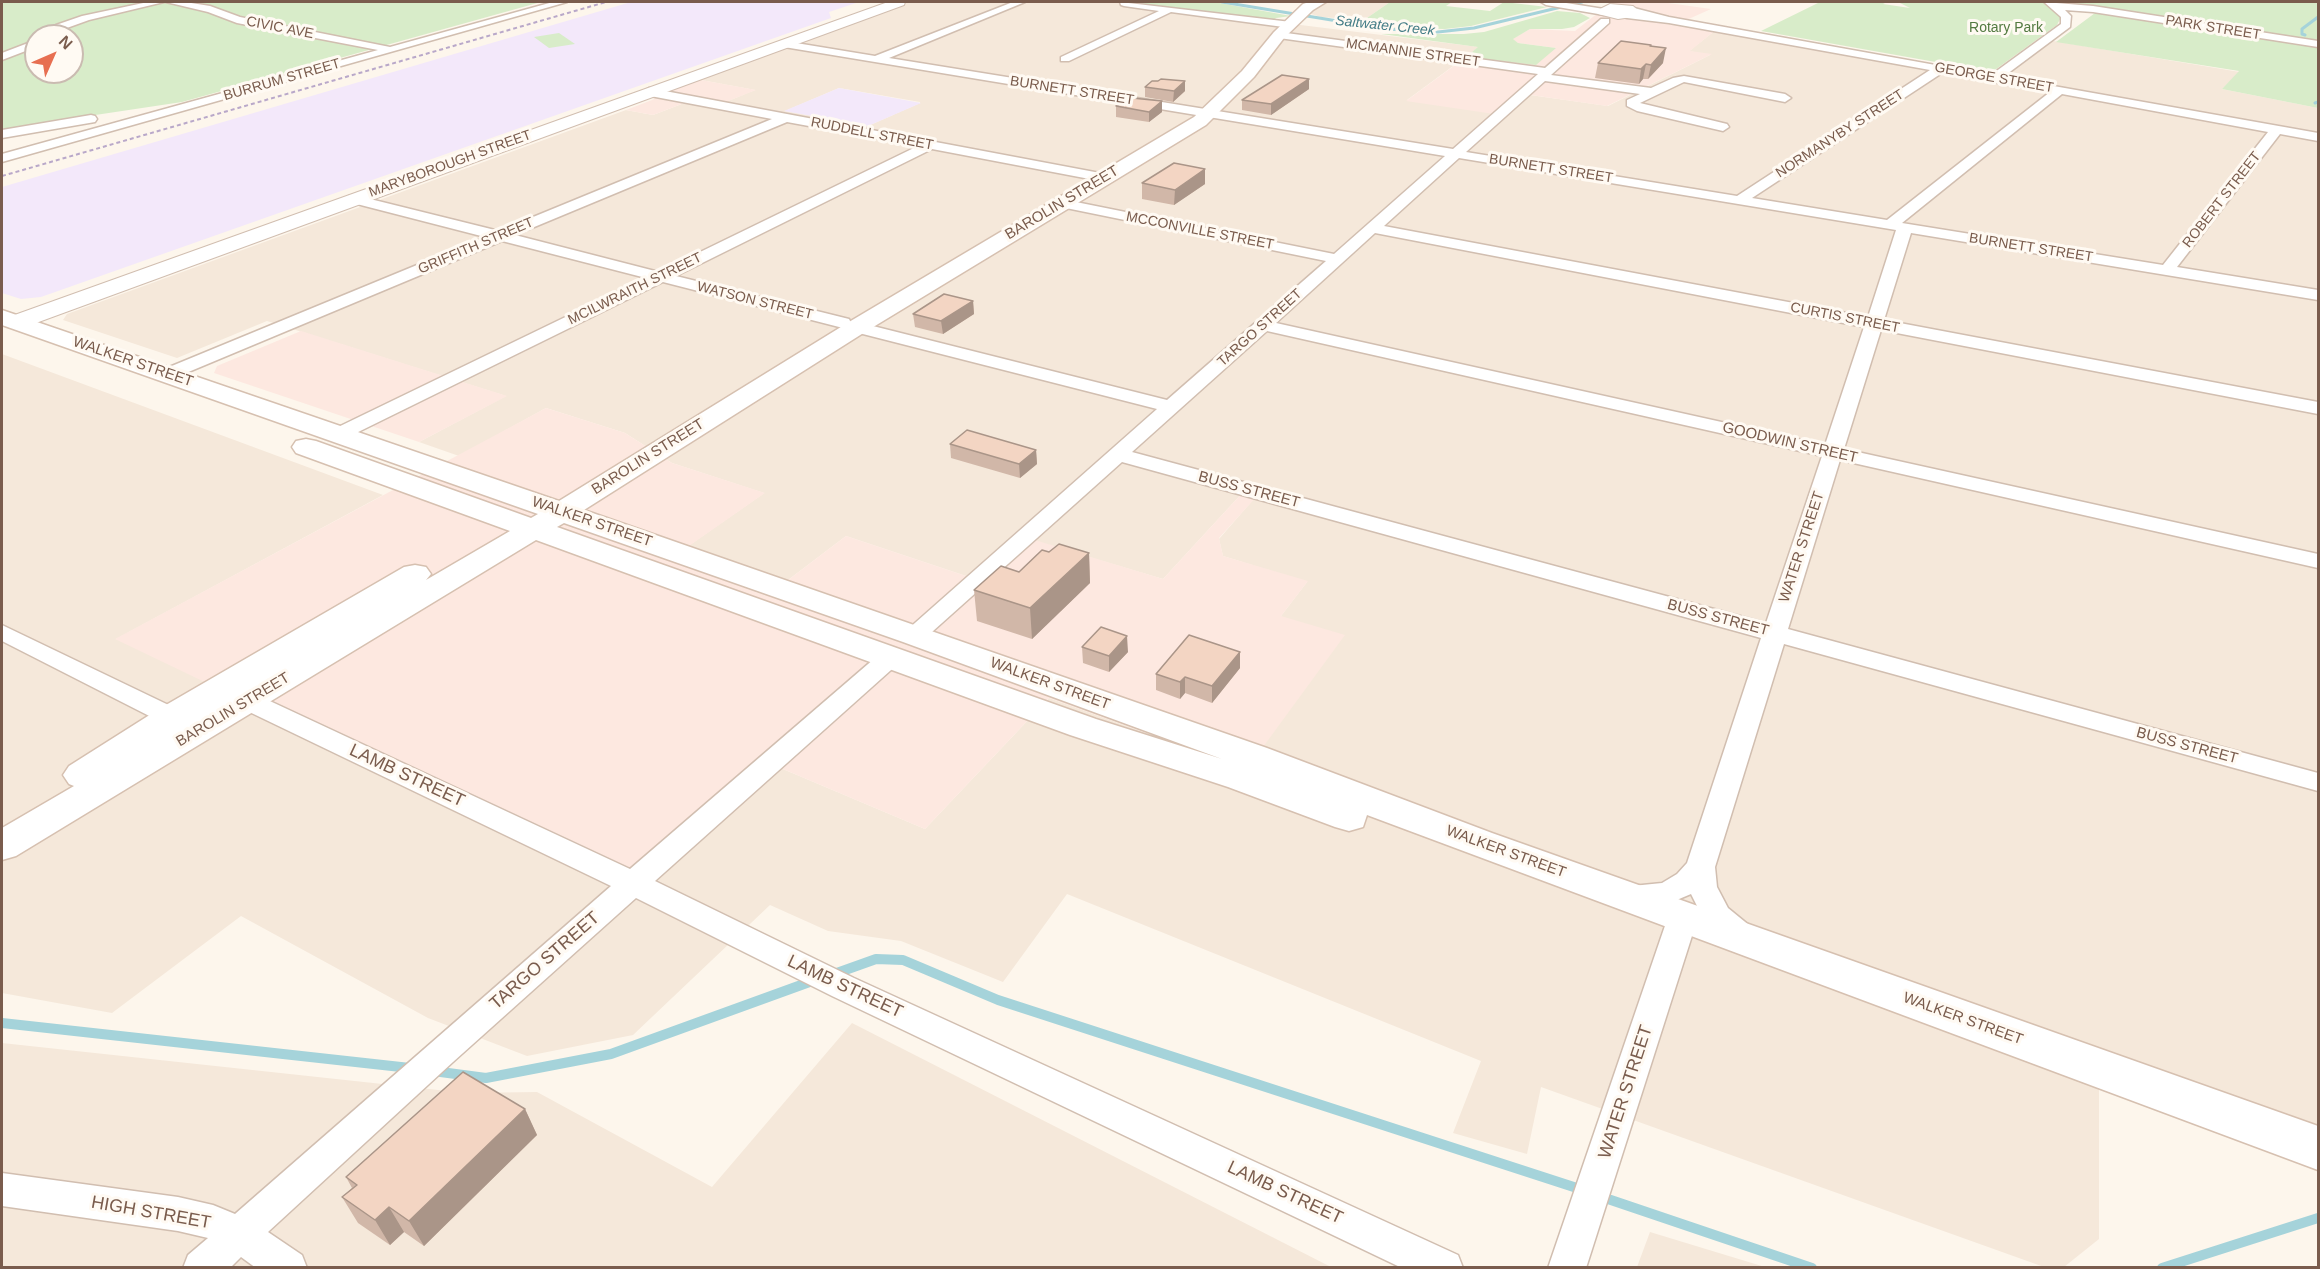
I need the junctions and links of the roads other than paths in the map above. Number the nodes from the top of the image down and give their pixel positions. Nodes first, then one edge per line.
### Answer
1 (159, 2) edge
2 (171, 2) edge
3 (562, 2) edge
4 (900, 2) edge
5 (1020, 2) edge
6 (1546, 2) edge
7 (1124, 3) dead end
8 (2056, 3) edge
9 (1170, 9) junction
10 (1304, 11) edge
11 (1619, 11) edge
12 (2106, 12) junction
13 (2066, 16) junction
14 (69, 24) edge
15 (1276, 39) junction
16 (784, 44) junction
17 (2319, 44) edge
18 (24, 48) edge
19 (390, 49) junction
20 (2, 57) edge
21 (876, 59) junction
22 (1065, 59) dead end
23 (1940, 69) junction
24 (1545, 74) junction
25 (1994, 78) junction
26 (2060, 90) junction
27 (649, 92) junction
28 (1652, 92) junction
29 (1785, 98) dead end
30 (170, 111) junction
31 (1202, 113) junction
32 (785, 118) junction
33 (1724, 126) dead end
34 (2277, 129) junction
35 (2, 134) edge
36 (2319, 136) edge
37 (931, 145) junction
38 (1456, 154) junction
39 (2, 158) edge
40 (1095, 176) junction
41 (354, 199) junction
42 (1740, 200) junction
43 (1061, 203) junction
44 (1897, 226) junction
45 (1372, 228) junction
46 (501, 236) junction
47 (1338, 259) junction
48 (2167, 270) junction
49 (660, 277) junction
50 (2319, 295) edge
51 (1875, 324) junction
52 (850, 325) junction
53 (1262, 325) junction
54 (5, 326) edge
55 (168, 374) junction
56 (1171, 407) junction
57 (2319, 408) edge
58 (339, 434) junction
59 (1833, 453) junction
60 (1117, 454) junction
61 (535, 515) junction
62 (2319, 561) edge
63 (2, 632) edge
64 (1774, 633) junction
65 (903, 646) junction
66 (248, 701) junction
67 (172, 717) junction
68 (2319, 782) edge
69 (39, 801) junction
70 (2, 825) edge
71 (2, 846) edge
72 (1700, 867) junction
73 (633, 883) junction
74 (1626, 896) junction
75 (1680, 926) junction
76 (1749, 940) junction
77 (2093, 1067) junction
78 (2319, 1148) edge
79 (2, 1190) edge
80 (240, 1234) junction
81 (202, 1268) edge
82 (288, 1268) edge
83 (1444, 1268) edge
84 (1568, 1268) edge

1 - 14 street
2 - 19 street, CIVIC AVE
3 - 19 street, BURRUM STREET
4 - 16 street, MARYBOROUGH STREET
5 - 21 street
6 - 11 street, GEORGE STREET
7 - 9 street
8 - 12 street, PARK STREET
8 - 12 street, PARK STREET
8 - 13 street
9 - 10 street
9 - 22 street
10 - 15 main road, BAROLIN STREET
11 - 23 street, GEORGE STREET
11 - 24 street, TARGO STREET
12 - 13 street, PARK STREET
12 - 17 street, PARK STREET
13 - 25 street
15 - 24 street, MCMANNIE STREET
15 - 31 main road, BAROLIN STREET
16 - 21 street, BURNETT STREET
16 - 27 street, MARYBOROUGH STREET
18 - 20 street
19 - 30 street, BURRUM STREET
21 - 31 street, BURNETT STREET
23 - 25 street, GEORGE STREET
23 - 42 street, NORMANYBY STREET
24 - 28 street, MCMANNIE STREET
24 - 38 street, TARGO STREET
25 - 26 street, GEORGE STREET
26 - 34 street, GEORGE STREET
26 - 44 street
27 - 32 street, RUDDELL STREET
27 - 41 street, MARYBOROUGH STREET
28 - 29 street
28 - 33 street
30 - 35 street
30 - 39 street, BURRUM STREET
31 - 38 street, BURNETT STREET
31 - 40 main road, BAROLIN STREET
31 - 43 main road, BAROLIN STREET
32 - 37 street, RUDDELL STREET
32 - 46 street, GRIFFITH STREET
34 - 36 street, GEORGE STREET
34 - 48 street, ROBERT STREET
37 - 40 street, RUDDELL STREET
37 - 49 street, MCILWRAITH STREET
38 - 42 street, BURNETT STREET
38 - 45 street, TARGO STREET
40 - 52 main road, BAROLIN STREET
41 - 46 street, WATSON STREET
41 - 54 street, MARYBOROUGH STREET
42 - 44 street, BURNETT STREET
43 - 47 street, MCCONVILLE STREET
43 - 52 main road, BAROLIN STREET
44 - 48 street, BURNETT STREET
44 - 51 street, WATER STREET
45 - 47 street, TARGO STREET
45 - 51 street, CURTIS STREET
46 - 49 street, WATSON STREET
46 - 55 street, GRIFFITH STREET
47 - 53 street, TARGO STREET
48 - 50 street, BURNETT STREET
49 - 52 street, WATSON STREET
49 - 58 street, MCILWRAITH STREET
51 - 57 street, CURTIS STREET
51 - 59 street, WATER STREET
52 - 56 street, WATSON STREET
52 - 61 main road, BAROLIN STREET
53 - 56 street, TARGO STREET
53 - 59 street, GOODWIN STREET
54 - 55 main road, WALKER STREET
54 - 61 main road, WALKER STREET
55 - 58 main road, WALKER STREET
56 - 60 street, TARGO STREET
58 - 61 main road, WALKER STREET
59 - 62 street, GOODWIN STREET
59 - 64 street, WATER STREET
60 - 64 street, BUSS STREET
60 - 65 street, TARGO STREET
61 - 65 main road, WALKER STREET
61 - 65 main road, WALKER STREET
61 - 66 main road, BAROLIN STREET
61 - 67 main road, BAROLIN STREET
63 - 67 street
64 - 68 street, BUSS STREET
64 - 72 street, WATER STREET
65 - 73 street, TARGO STREET
65 - 74 main road, WALKER STREET
65 - 75 main road, WALKER STREET
66 - 69 main road
66 - 71 main road, BAROLIN STREET
66 - 73 street, LAMB STREET
67 - 69 main road, BAROLIN STREET
69 - 70 main road, BAROLIN STREET
72 - 74 street, WATER STREET
72 - 76 street
73 - 80 street, TARGO STREET
73 - 83 street, LAMB STREET
74 - 75 main road, WALKER STREET
75 - 76 main road, WALKER STREET
75 - 77 main road, WALKER STREET
75 - 84 street, WATER STREET
76 - 77 main road, WALKER STREET
77 - 78 main road, WALKER STREET
79 - 80 street, HIGH STREET
80 - 81 street, TARGO STREET
80 - 82 street, HIGH STREET

